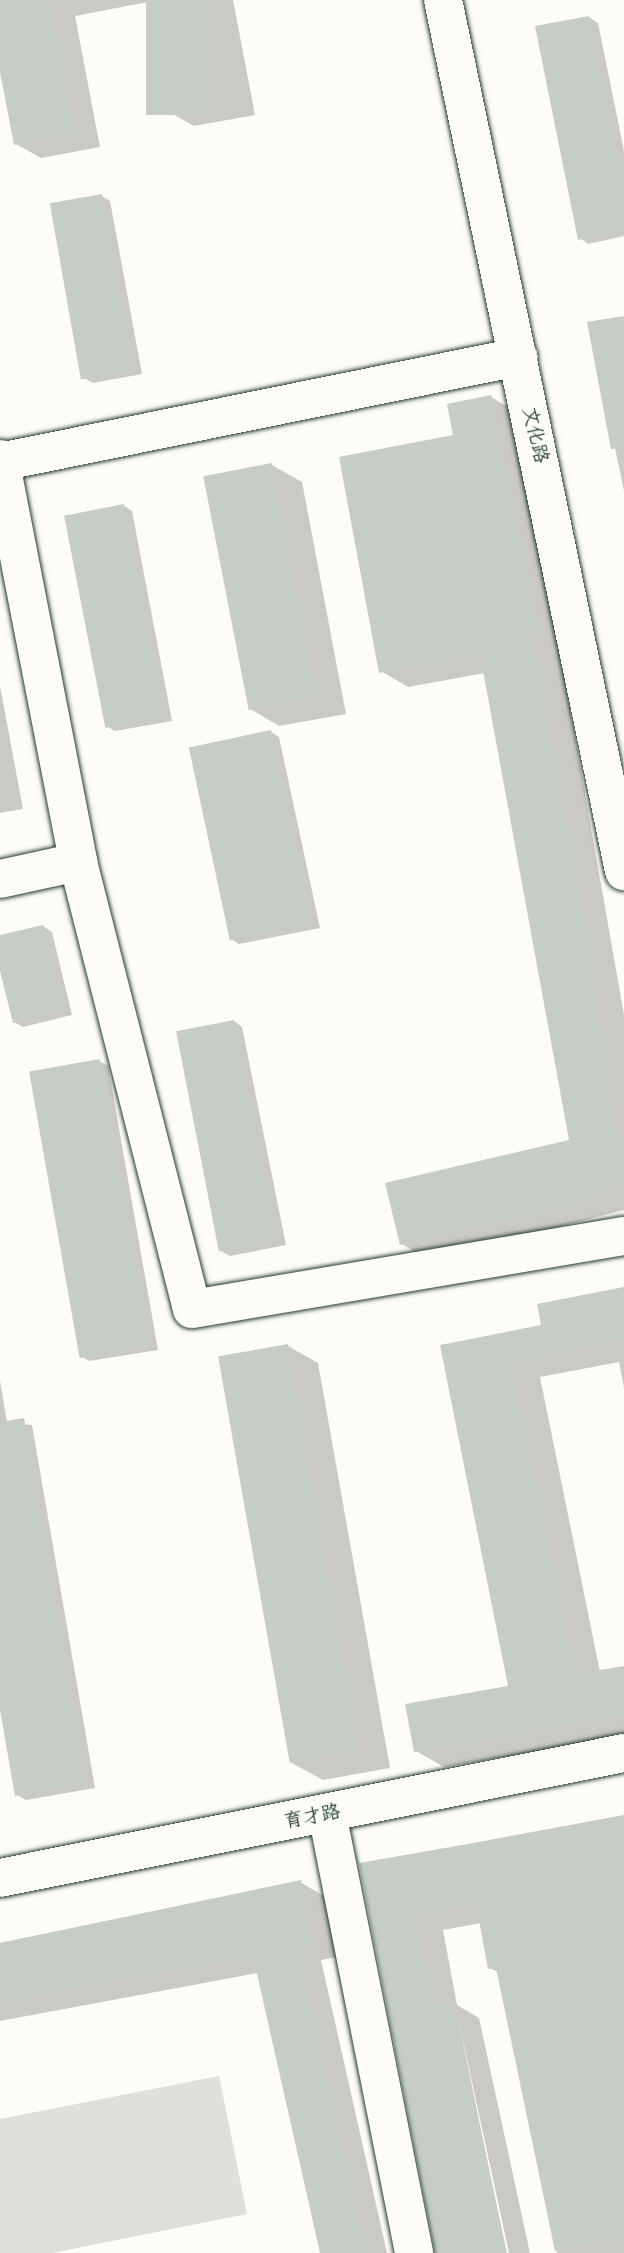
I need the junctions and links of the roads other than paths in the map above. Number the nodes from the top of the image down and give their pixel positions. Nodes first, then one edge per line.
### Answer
1 (443, 0) edge
2 (518, 357) junction
3 (0, 460) edge
4 (613, 759) edge
5 (78, 862) junction
6 (624, 871) edge
7 (0, 879) edge
8 (624, 1236) edge
9 (624, 1753) edge
10 (327, 1813) junction
11 (0, 1878) edge
12 (414, 2253) edge

1 - 2 street, 文化路
2 - 3 street
2 - 4 street, 文化路
3 - 5 street
4 - 6 street, 文化路
5 - 7 street
5 - 8 street
9 - 10 street, 育才路
10 - 11 street, 育才路
10 - 12 street

